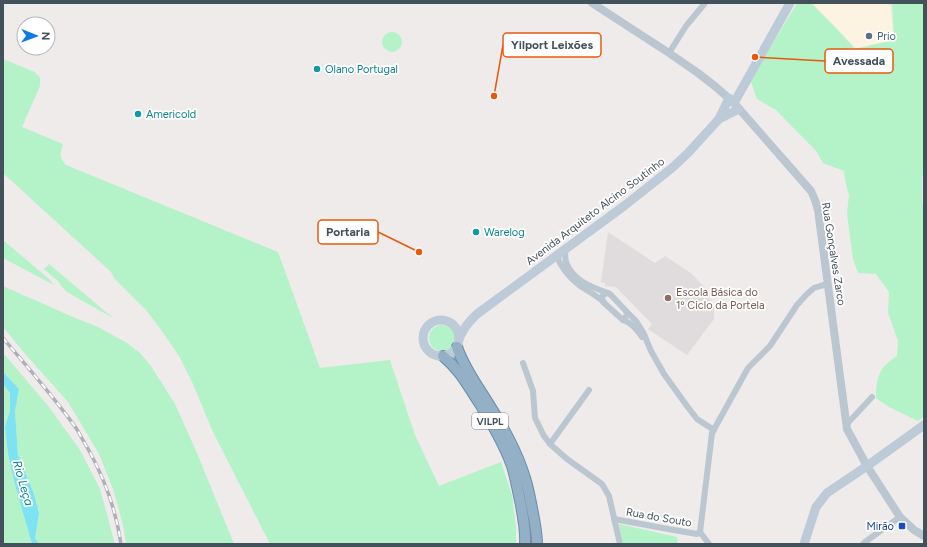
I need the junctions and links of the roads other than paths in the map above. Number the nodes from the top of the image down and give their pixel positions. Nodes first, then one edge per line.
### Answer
1 (592, 3) edge
2 (705, 3) edge
3 (790, 3) edge
4 (669, 53) junction
5 (734, 104) junction
6 (719, 119) junction
7 (565, 249) junction
8 (556, 255) junction
9 (543, 265) junction
10 (562, 266) junction
11 (828, 284) junction
12 (608, 293) junction
13 (607, 305) junction
14 (626, 311) junction
15 (477, 314) junction
16 (623, 320) junction
17 (448, 322) junction
18 (458, 343) junction
19 (648, 344) junction
20 (443, 356) junction
21 (523, 363) dead end
22 (589, 390) dead end
23 (872, 397) dead end
24 (846, 425) junction
25 (924, 425) edge
26 (714, 430) junction
27 (550, 444) junction
28 (866, 466) junction
29 (900, 517) junction
30 (614, 519) junction
31 (700, 532) junction
32 (924, 536) edge
33 (525, 544) edge
34 (537, 544) edge
35 (620, 544) edge
36 (709, 544) edge
37 (804, 544) edge
38 (863, 544) edge

1 - 4 street, Rua Gonçalves Zarco
2 - 4 street
3 - 5 main road, Avenida Arquiteto Alcino Soutinho
4 - 5 street, Rua Gonçalves Zarco
5 - 6 main road, Avenida Arquiteto Alcino Soutinho
5 - 6 main road, Avenida Arquiteto Alcino Soutinho
5 - 11 street, Rua Gonçalves Zarco
6 - 7 main road, Avenida Arquiteto Alcino Soutinho
7 - 8 main road, Avenida Arquiteto Alcino Soutinho
7 - 12 street
8 - 9 main road, Avenida Arquiteto Alcino Soutinho
8 - 10 street
9 - 10 street
9 - 15 main road, Avenida Arquiteto Alcino Soutinho
10 - 13 street
11 - 24 street, Rua Gonçalves Zarco
11 - 26 street
12 - 13 street
12 - 14 street
13 - 16 street
14 - 16 street
14 - 19 street
15 - 17 main road, Avenida Arquiteto Alcino Soutinho
15 - 18 main road, Avenida Arquiteto Alcino Soutinho
16 - 19 street
17 - 18 main road
17 - 20 main road
18 - 20 main road
18 - 34 highway, VILPL
19 - 26 street
20 - 33 highway, VILPL
21 - 27 street
22 - 27 street
23 - 24 street
24 - 28 street, Rua Gonçalves Zarco
25 - 28 main road
26 - 31 street
27 - 30 street
28 - 29 street, Rua Gonçalves Zarco
28 - 37 main road
29 - 32 street, Rua Gonçalves Zarco
29 - 38 street
30 - 31 street, Rua do Souto
30 - 35 street
31 - 36 street

